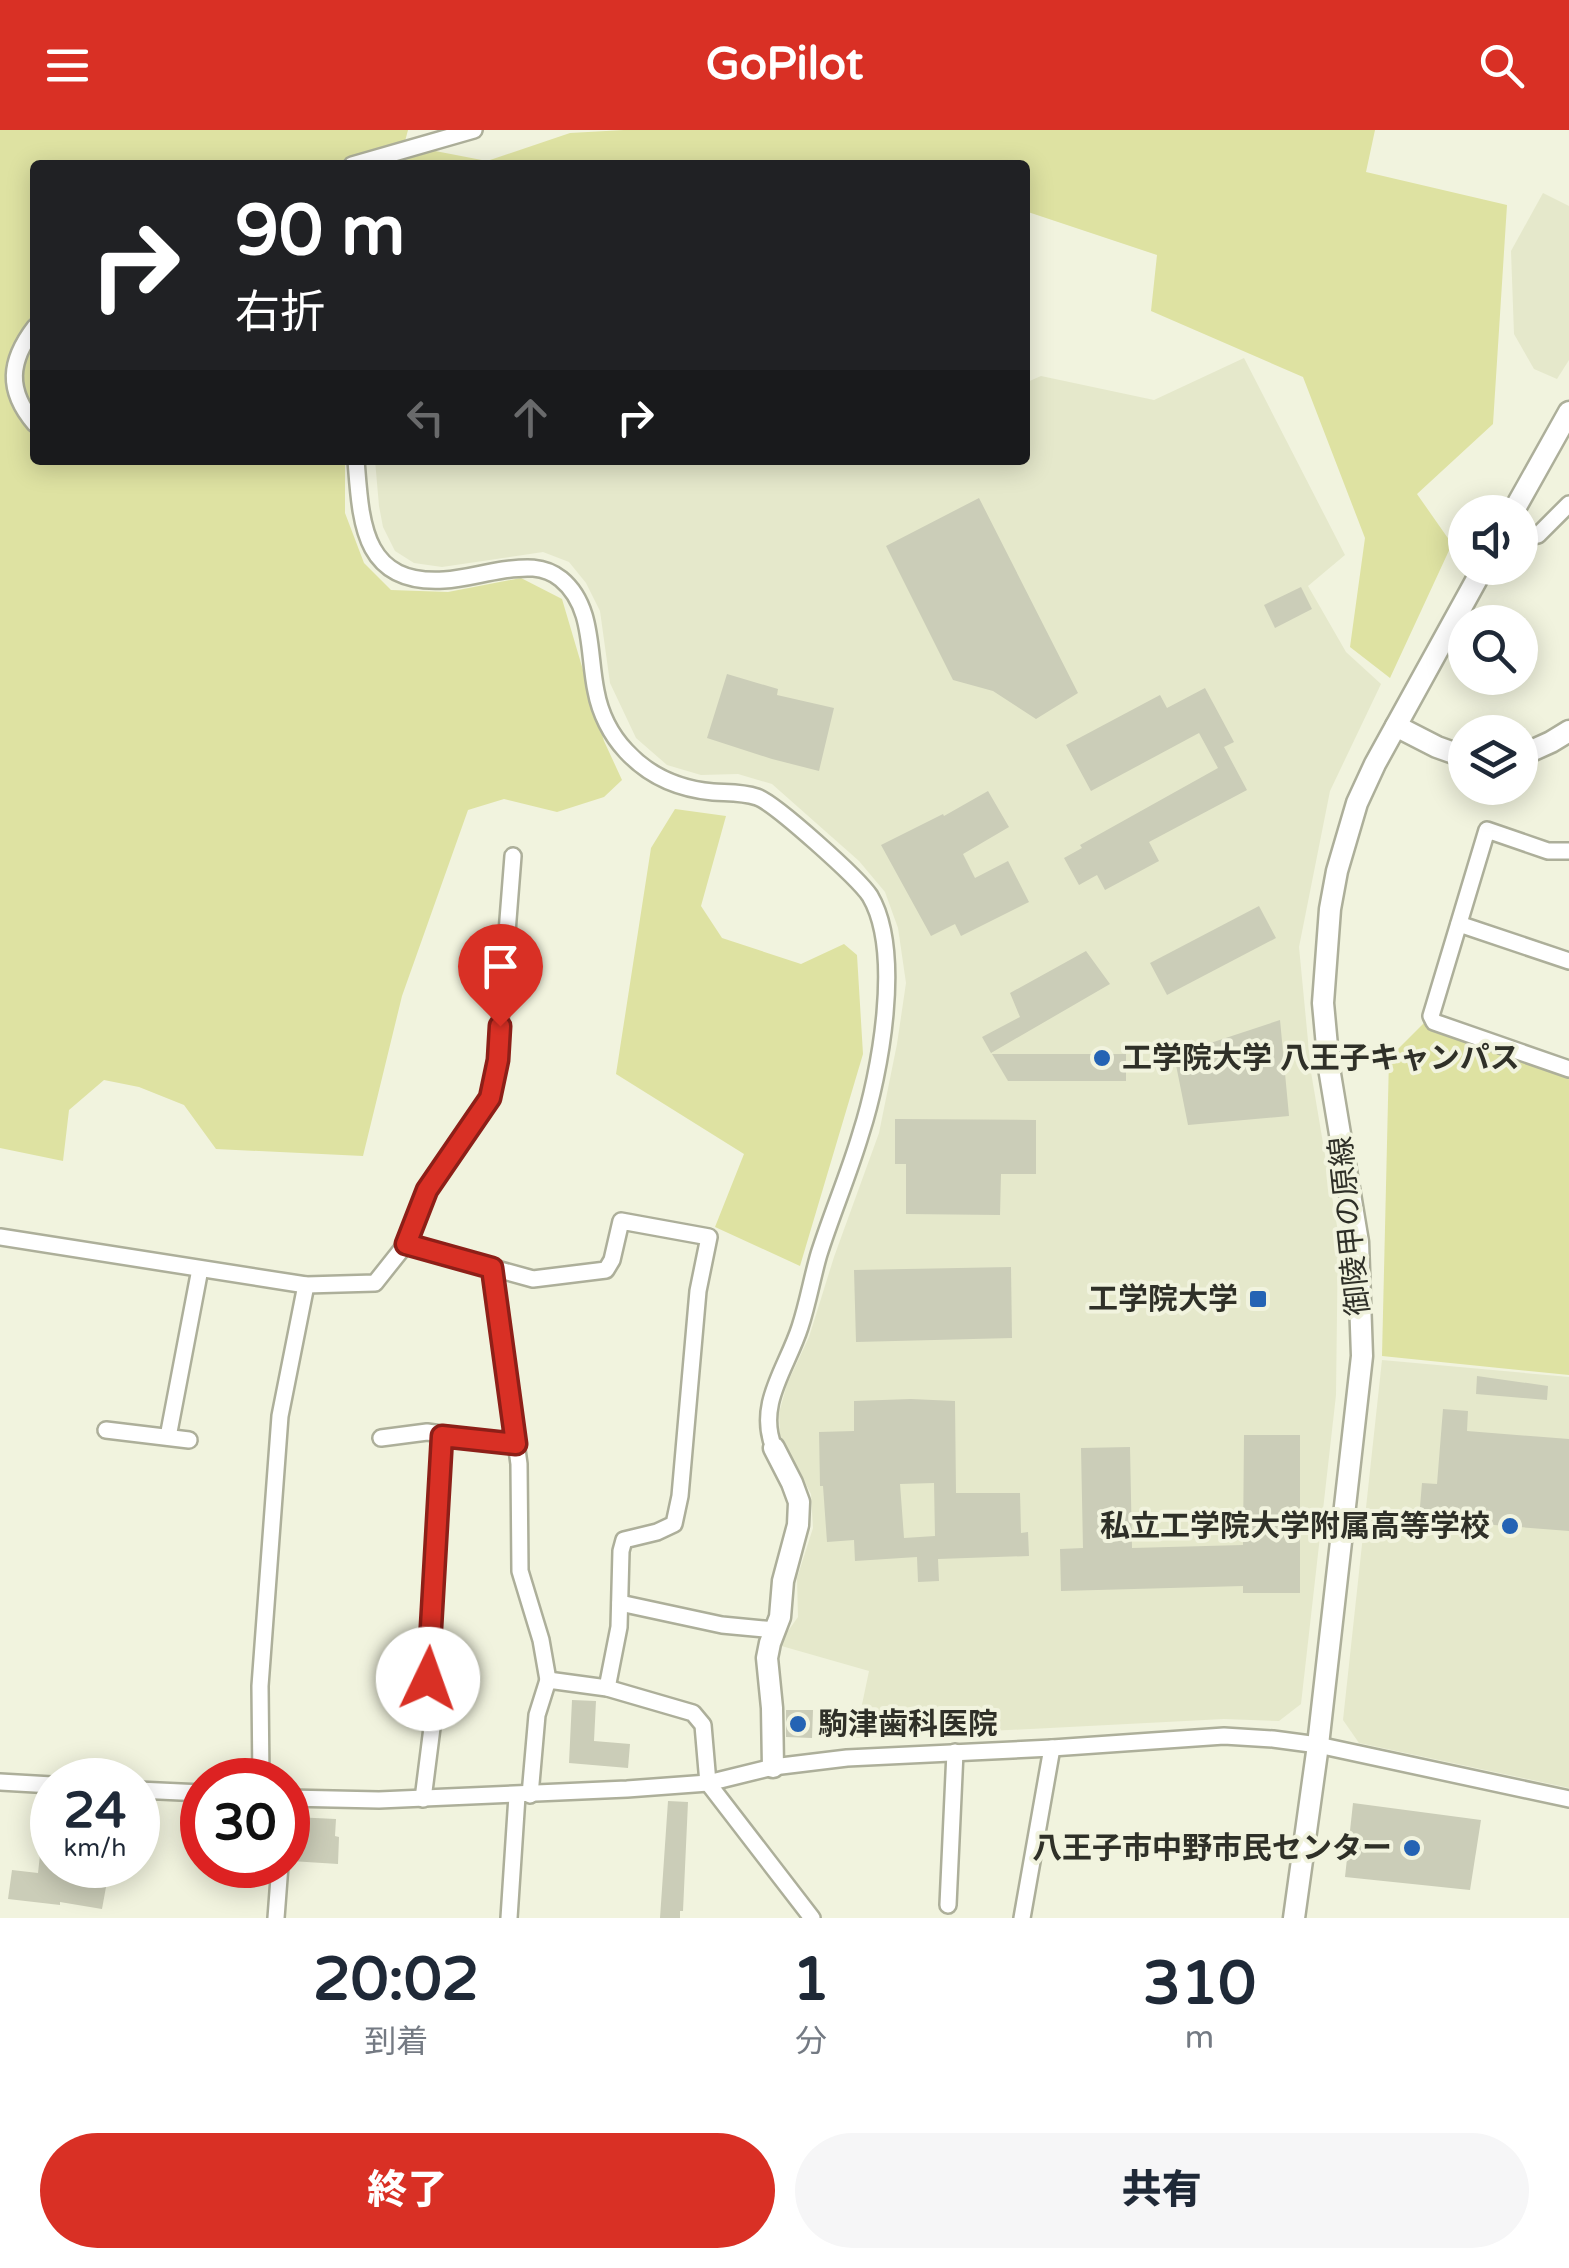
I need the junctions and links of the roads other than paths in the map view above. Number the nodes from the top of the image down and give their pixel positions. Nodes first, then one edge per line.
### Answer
1 (474, 130) edge
2 (369, 160) edge
3 (30, 334) edge
4 (1569, 412) edge
5 (30, 418) edge
6 (356, 465) edge
7 (1523, 495) edge
8 (1569, 504) edge
9 (1538, 535) edge
10 (1474, 585) edge
11 (1396, 726) junction
12 (1569, 730) edge
13 (1538, 748) edge
14 (1448, 751) edge
15 (1569, 851) edge
16 (512, 856) dead end
17 (1459, 924) junction
18 (1566, 958) edge
19 (1569, 1068) edge
20 (0, 1237) edge
21 (406, 1244) junction
22 (492, 1268) junction
23 (200, 1269) junction
24 (306, 1285) junction
25 (106, 1430) dead end
26 (442, 1436) junction
27 (168, 1437) junction
28 (381, 1438) dead end
29 (189, 1440) dead end
30 (516, 1444) junction
31 (774, 1448) joint
32 (620, 1602) junction
33 (774, 1630) junction
34 (548, 1680) junction
35 (608, 1688) junction
36 (1318, 1745) junction
37 (1052, 1748) junction
38 (955, 1752) junction
39 (261, 1758) edge
40 (773, 1767) junction
41 (0, 1782) edge
42 (708, 1783) junction
43 (30, 1784) edge
44 (524, 1795) junction
45 (310, 1798) edge
46 (1569, 1798) edge
47 (423, 1799) junction
48 (278, 1888) edge
49 (948, 1905) dead end
50 (276, 1918) edge
51 (509, 1918) edge
52 (812, 1918) edge
53 (1022, 1918) edge
54 (1294, 1918) edge

1 - 2 street
3 - 5 street
4 - 7 street
6 - 31 street
8 - 9 street
10 - 11 street, 御陵甲の原線
11 - 14 street
11 - 36 street, 御陵甲の原線
12 - 13 street
15 - 17 street
16 - 21 street
17 - 18 street
17 - 19 street
20 - 23 street
21 - 22 street
21 - 24 street
22 - 30 street
22 - 32 street
23 - 24 street
23 - 27 street
24 - 39 street
25 - 27 street
26 - 28 street
26 - 30 street
26 - 47 street
27 - 29 street
30 - 34 street
31 - 33 street
32 - 33 street
32 - 35 street
33 - 40 street
34 - 35 street
34 - 44 street
35 - 42 street
36 - 37 street
36 - 46 street
36 - 54 street, 御陵甲の原線
37 - 38 street
37 - 53 street
38 - 40 street
38 - 49 street
40 - 42 street
41 - 43 street
42 - 44 street
42 - 52 street
44 - 47 street
44 - 51 street
45 - 47 street
48 - 50 street

